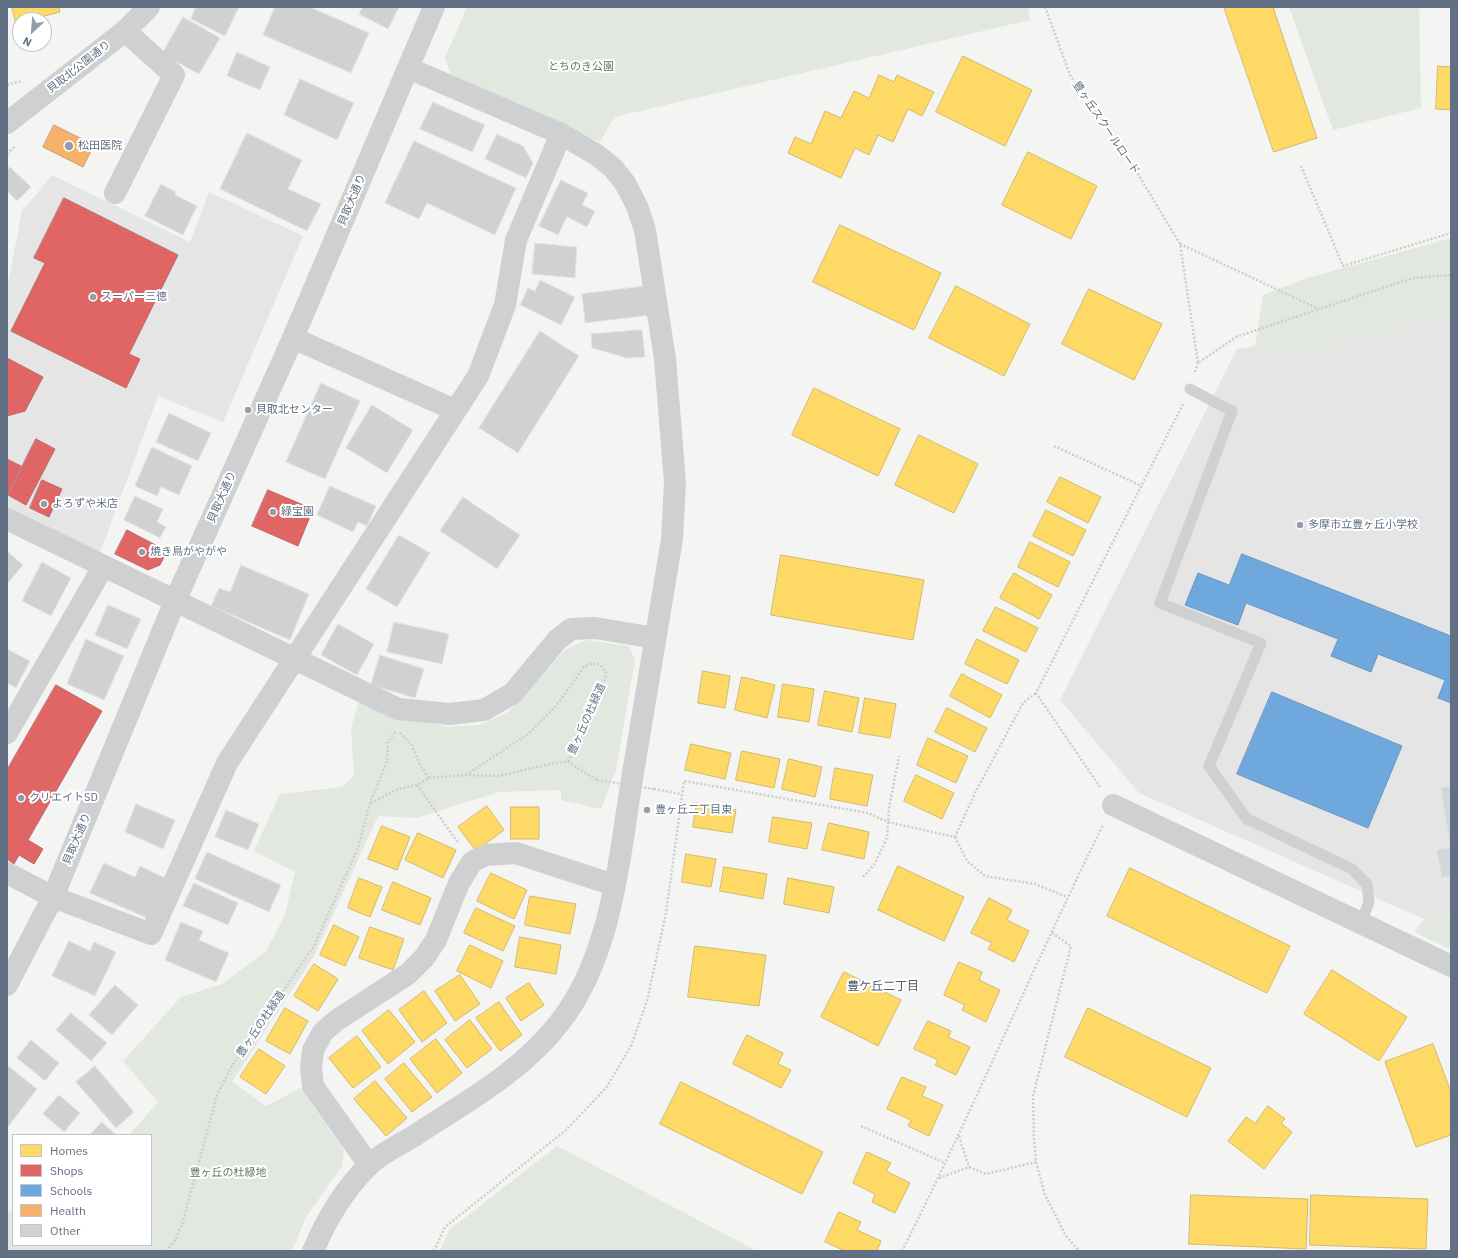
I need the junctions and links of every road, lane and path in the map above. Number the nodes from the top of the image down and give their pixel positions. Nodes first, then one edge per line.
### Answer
1 (149, 7) edge
2 (434, 7) edge
3 (1045, 7) edge
4 (125, 31) junction
5 (408, 68) junction
6 (7, 123) edge
7 (560, 134) junction
8 (1301, 166) dead end
9 (115, 193) dead end
10 (1451, 233) edge
11 (1180, 244) junction
12 (1451, 275) edge
13 (1319, 309) junction
14 (293, 338) junction
15 (1198, 363) junction
16 (1190, 390) junction
17 (454, 410) junction
18 (1054, 446) dead end
19 (1142, 486) junction
20 (7, 519) edge
21 (103, 567) junction
22 (175, 601) junction
23 (656, 638) junction
24 (293, 658) junction
25 (1036, 693) junction
26 (7, 733) edge
27 (899, 756) dead end
28 (568, 762) junction
29 (466, 775) junction
30 (429, 778) junction
31 (417, 785) junction
32 (681, 794) junction
33 (370, 804) junction
34 (1113, 805) junction
35 (888, 822) junction
36 (955, 837) junction
37 (472, 862) junction
38 (7, 874) edge
39 (863, 876) dead end
40 (614, 885) junction
41 (53, 896) junction
42 (1067, 897) junction
43 (1361, 922) junction
44 (1052, 933) junction
45 (1451, 966) edge
46 (7, 985) edge
47 (861, 1126) dead end
48 (958, 1136) junction
49 (1036, 1162) junction
50 (945, 1163) junction
51 (369, 1165) junction
52 (969, 1167) junction
53 (939, 1178) junction
54 (166, 1251) edge
55 (313, 1251) edge
56 (434, 1251) edge
57 (902, 1251) edge
58 (1080, 1251) edge

1 - 4 street, 貝取北公園通り
2 - 5 street, 貝取大通り
3 - 11 path, 豊ヶ丘スクールロード
4 - 6 street, 貝取北公園通り
4 - 9 street
5 - 7 street
5 - 14 street, 貝取大通り
7 - 17 street
7 - 23 street
8 - 10 path
11 - 13 path
11 - 15 path
12 - 13 path
13 - 15 path
14 - 17 street
14 - 22 street, 貝取大通り
15 - 16 path
16 - 19 path
16 - 43 lane
17 - 24 street
18 - 19 path
19 - 25 path
20 - 21 street
21 - 22 street
21 - 26 street
22 - 24 street
22 - 41 street, 貝取大通り
23 - 24 street
23 - 40 street
24 - 41 street
25 - 34 path
25 - 36 path
27 - 35 path
28 - 29 path, 豊ヶ丘の杜緑道
28 - 29 path, 豊ヶ丘の杜緑道
28 - 32 path, 豊ヶ丘の杜緑道, bridge
29 - 30 path, 豊ヶ丘の杜緑道
30 - 31 path, 豊ヶ丘の杜緑道
30 - 33 path, 豊ヶ丘の杜緑道
31 - 33 path, 豊ヶ丘の杜緑道
31 - 37 path
32 - 35 path
32 - 56 path
33 - 54 path, 豊ヶ丘の杜緑道
34 - 42 path
34 - 43 street
35 - 36 path
35 - 39 path
36 - 42 path
37 - 40 street
37 - 51 street
38 - 41 street
40 - 51 street
41 - 46 street, 貝取大通り
42 - 44 path
43 - 45 street
44 - 48 path
44 - 49 path
47 - 50 path
48 - 50 path
48 - 52 path
49 - 52 path
49 - 58 path
50 - 53 path
51 - 55 street
52 - 53 path
53 - 57 path

